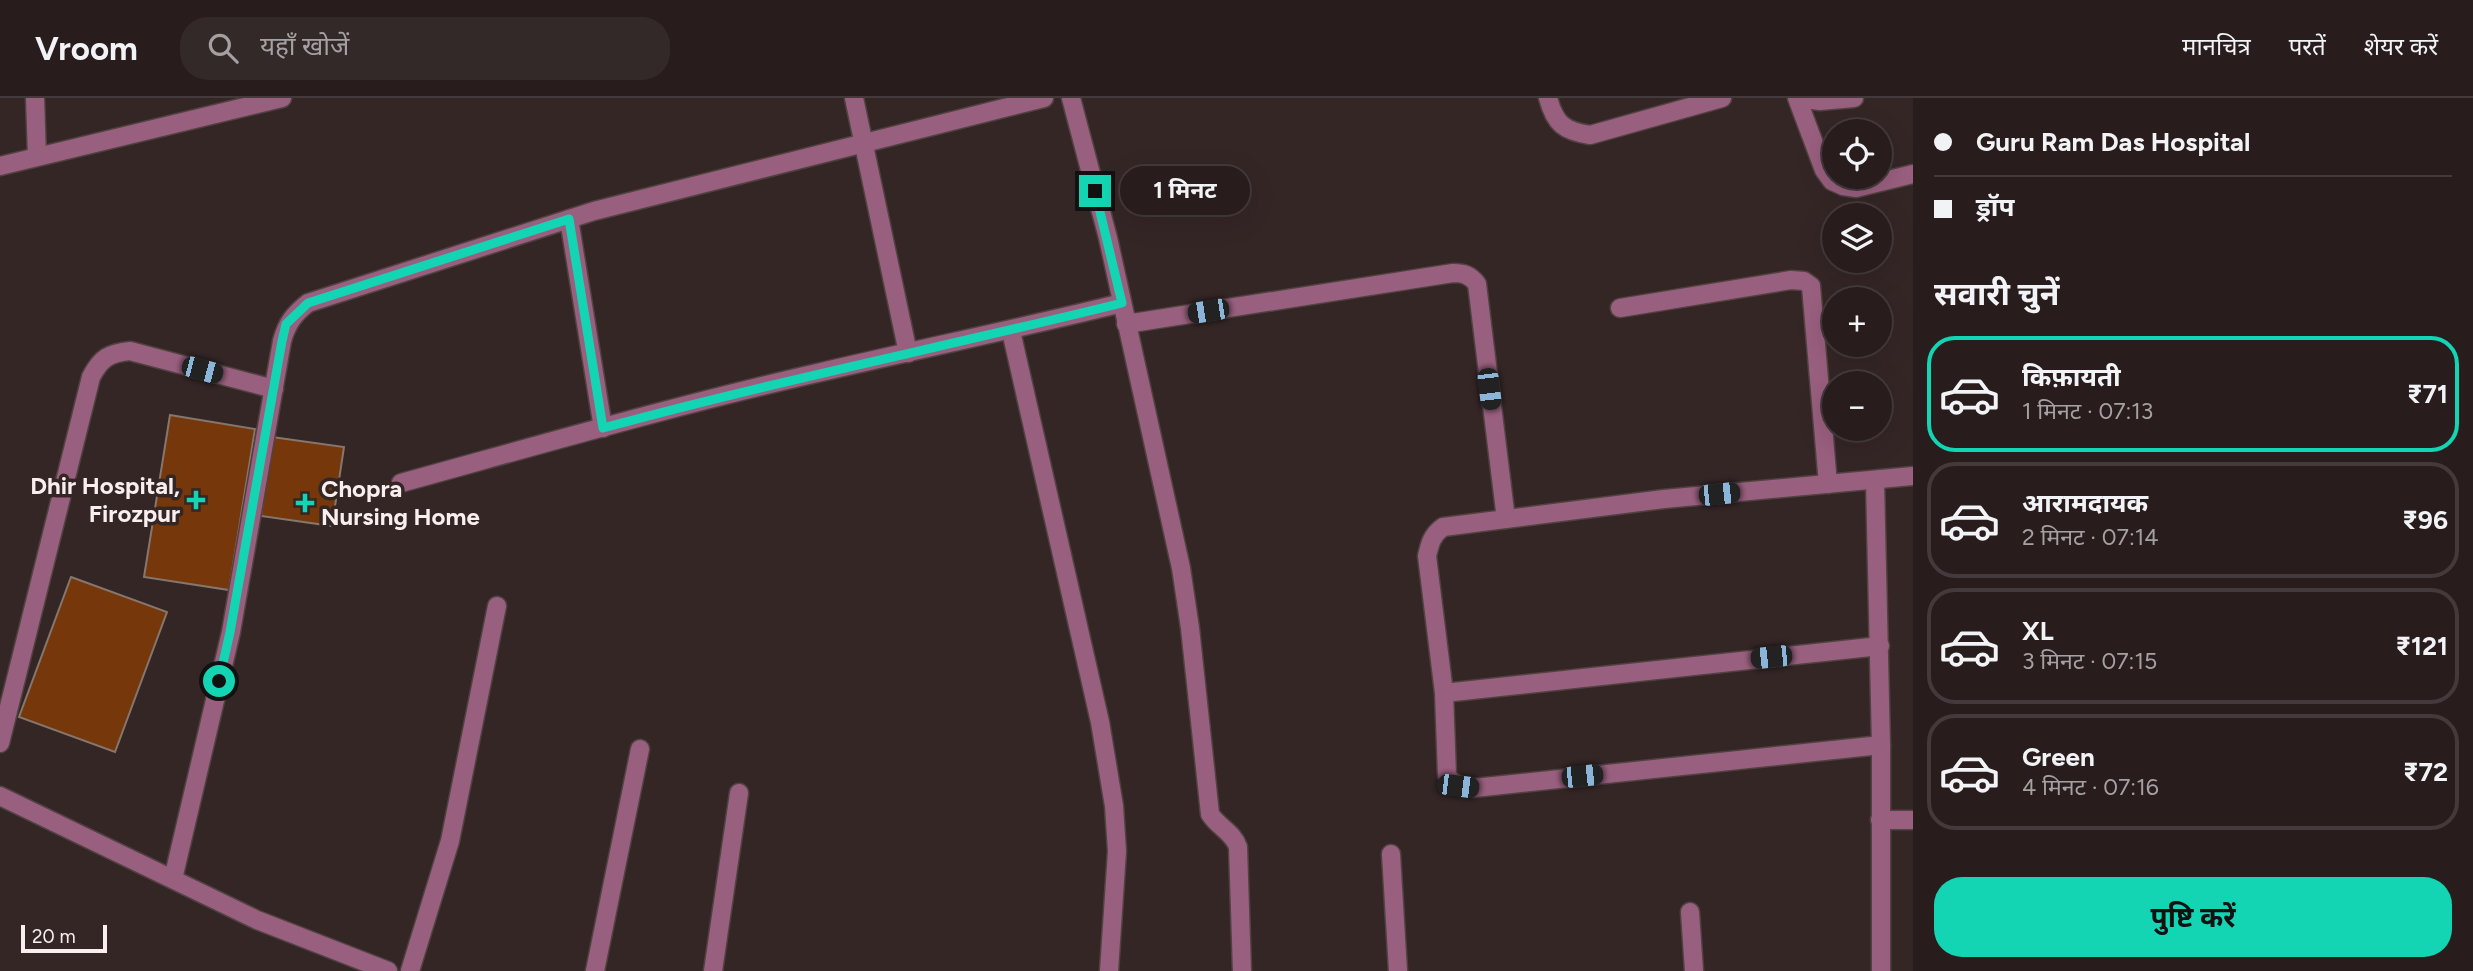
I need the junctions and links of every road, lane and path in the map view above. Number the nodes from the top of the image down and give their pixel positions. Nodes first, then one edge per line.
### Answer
1 (35, 98) edge
2 (282, 98) edge
3 (854, 98) edge
4 (1044, 98) edge
5 (1071, 98) edge
6 (1548, 98) edge
7 (1722, 98) edge
8 (1797, 98) edge
9 (1854, 98) edge
10 (862, 144) junction
11 (37, 156) junction
12 (0, 166) edge
13 (1913, 174) edge
14 (569, 219) junction
15 (1122, 303) junction
16 (1620, 308) dead end
17 (1126, 324) junction
18 (1011, 331) junction
19 (908, 353) junction
20 (274, 389) junction
21 (603, 428) junction
22 (1913, 476) edge
23 (1875, 481) junction
24 (401, 483) dead end
25 (1828, 484) junction
26 (1506, 519) junction
27 (497, 606) dead end
28 (1880, 646) junction
29 (1444, 693) junction
30 (0, 743) edge
31 (1881, 746) junction
32 (640, 749) dead end
33 (739, 793) dead end
34 (0, 796) edge
35 (1880, 820) junction
36 (1913, 820) edge
37 (1391, 854) dead end
38 (173, 879) junction
39 (1690, 912) dead end
40 (370, 968) edge
41 (388, 971) edge
42 (410, 971) edge
43 (595, 971) edge
44 (713, 971) edge
45 (1109, 971) edge
46 (1242, 971) edge
47 (1398, 971) edge
48 (1694, 971) edge
49 (1881, 971) edge

1 - 11 street
2 - 11 street
3 - 10 street
4 - 10 street
5 - 15 street
6 - 7 street
8 - 9 street
8 - 13 street
10 - 14 street
10 - 19 street
11 - 12 street
14 - 20 street
14 - 21 street
15 - 17 street
15 - 18 street
16 - 25 street
17 - 26 street
17 - 46 street
18 - 19 street
18 - 45 street
19 - 21 street
20 - 30 street
20 - 38 street
21 - 24 street
22 - 23 street
23 - 25 street
23 - 28 street
25 - 26 street
26 - 29 street
27 - 42 street
28 - 29 street
28 - 31 street
29 - 31 street
31 - 35 street
32 - 43 street
33 - 44 street
34 - 38 street
35 - 36 street
35 - 49 street
37 - 47 street
38 - 40 street
39 - 48 street
40 - 41 street

